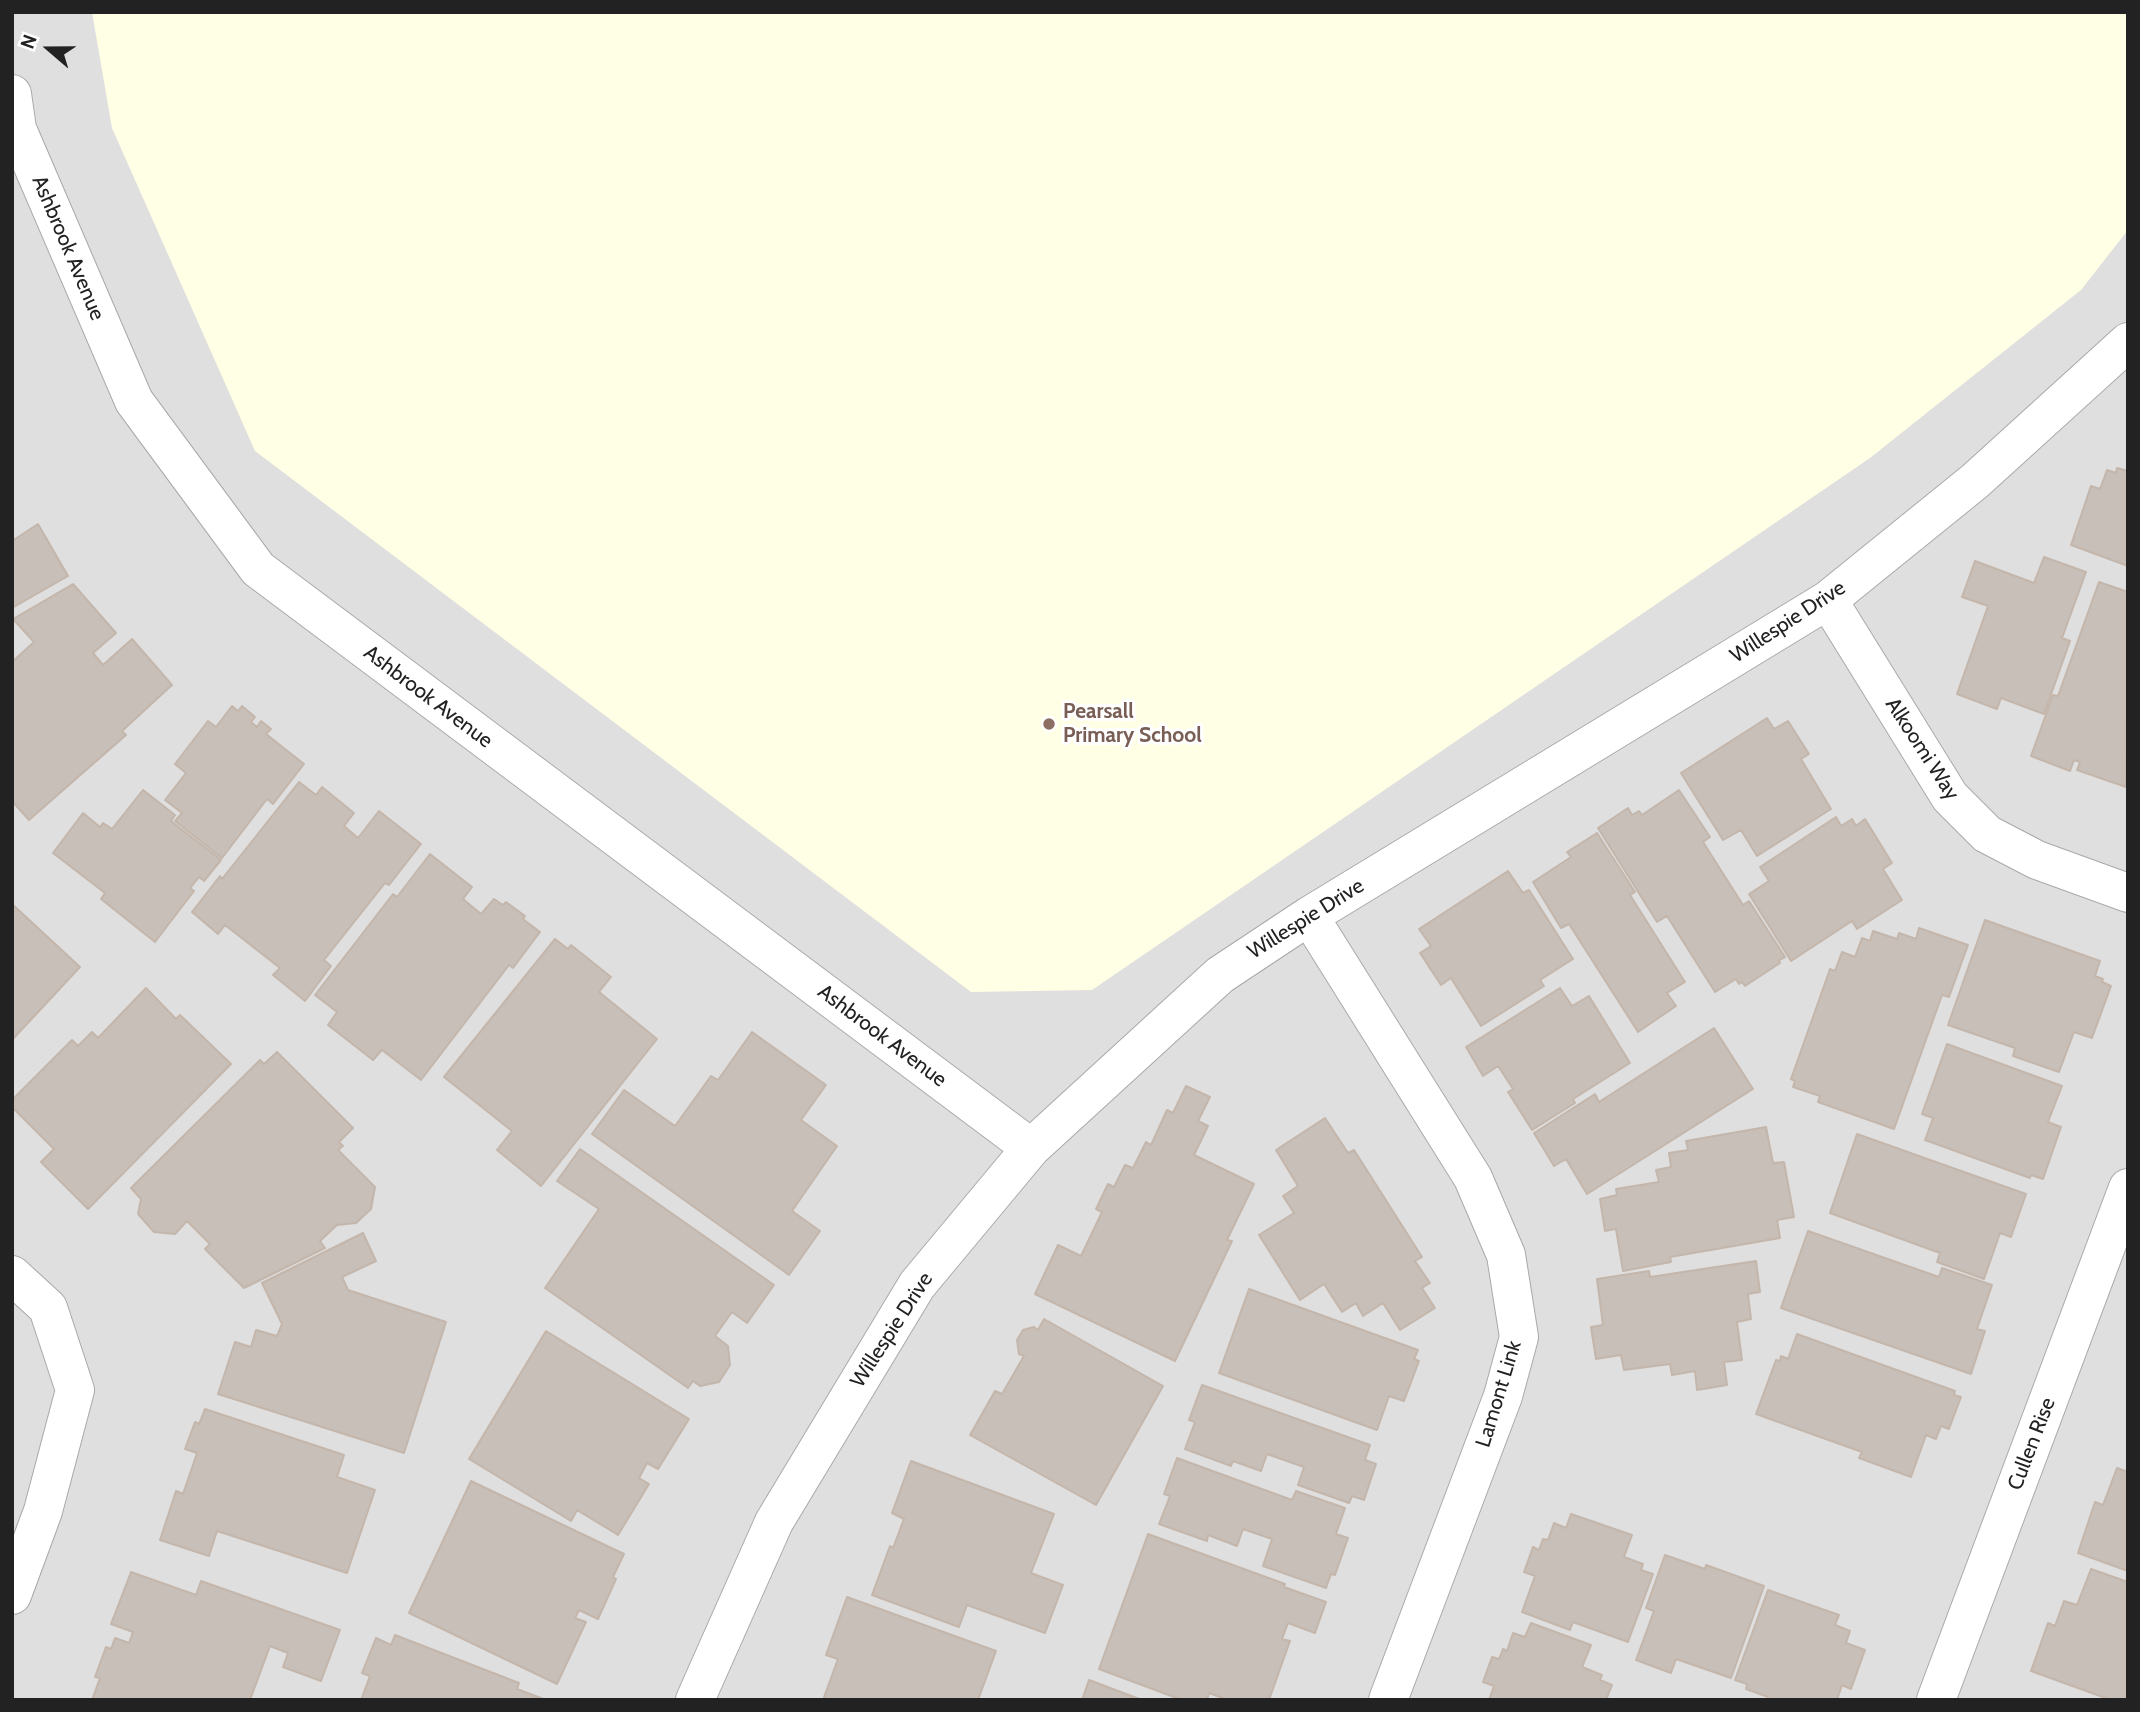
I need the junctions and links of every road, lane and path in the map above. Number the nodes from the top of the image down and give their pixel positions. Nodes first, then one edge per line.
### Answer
1 (14, 117) edge
2 (2128, 341) edge
3 (1828, 600) junction
4 (2128, 893) edge
5 (1309, 916) junction
6 (1031, 1148) junction
7 (2128, 1188) edge
8 (12, 1275) edge
9 (12, 1595) edge
10 (695, 1700) edge
11 (1388, 1700) edge
12 (1936, 1700) edge

1 - 6 street, Ashbrook Avenue
2 - 3 street, Willespie Drive
3 - 4 street, Alkoomi Way
3 - 5 street, Willespie Drive
5 - 6 street, Willespie Drive
5 - 11 street, Lamont Link
6 - 10 street, Willespie Drive
7 - 12 street, Cullen Rise
8 - 9 street

